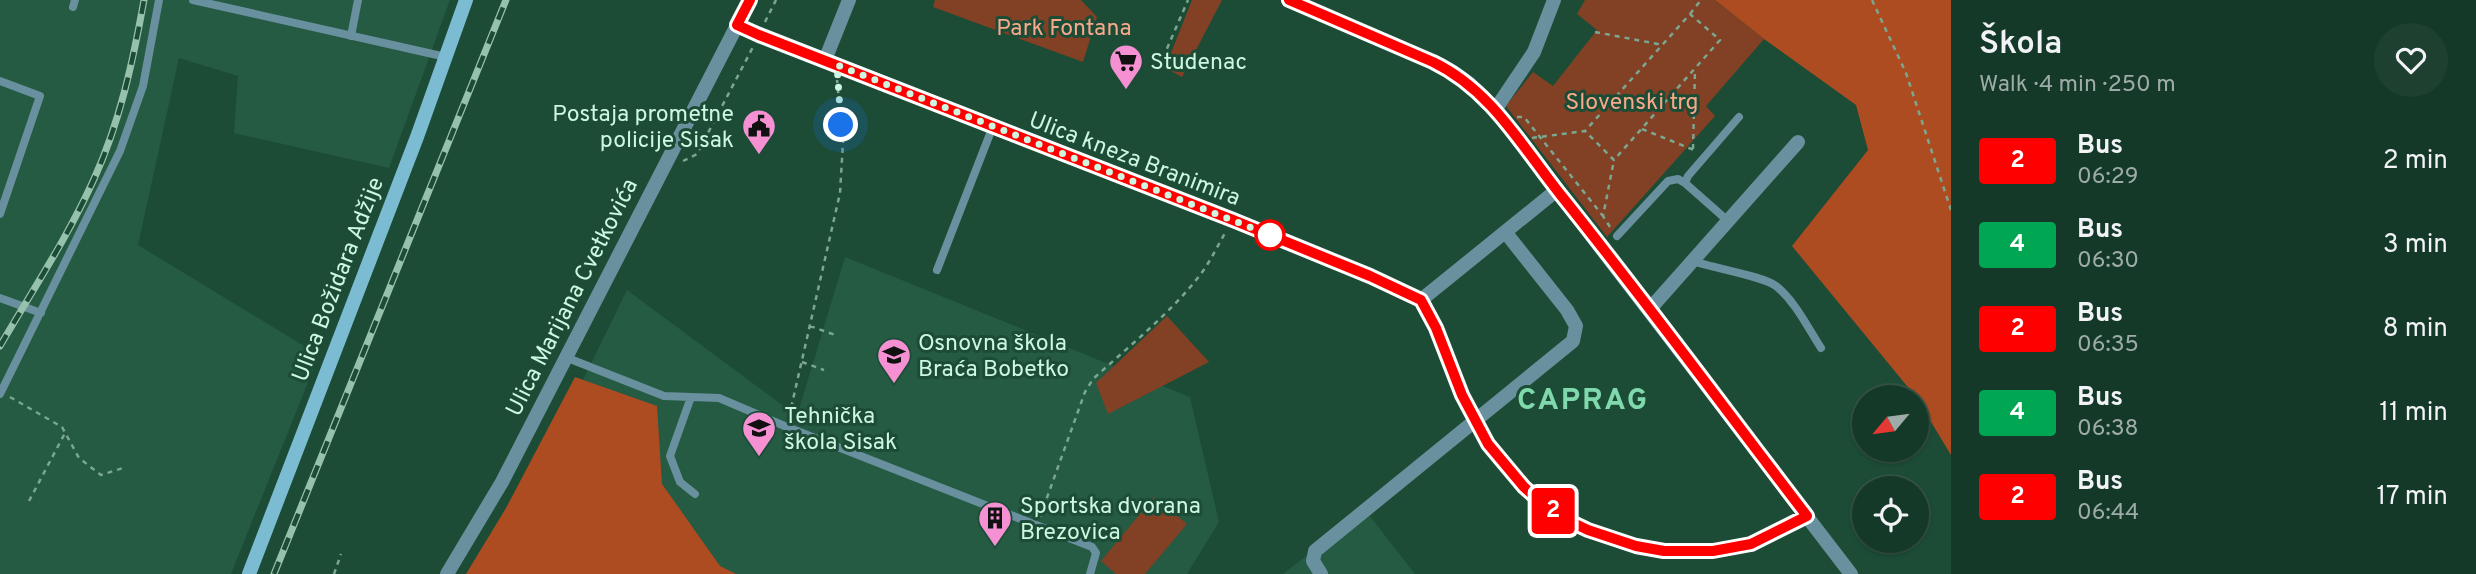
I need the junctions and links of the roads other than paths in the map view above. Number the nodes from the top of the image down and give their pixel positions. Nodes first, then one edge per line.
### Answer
1 (159, 0) edge
2 (194, 0) edge
3 (358, 0) edge
4 (466, 0) edge
5 (750, 0) edge
6 (849, 0) edge
7 (1555, 0) edge
8 (1292, 1) edge
9 (737, 25) junction
10 (351, 36) junction
11 (446, 57) junction
12 (831, 63) junction
13 (0, 81) edge
14 (1495, 110) junction
15 (1739, 117) dead end
16 (993, 127) junction
17 (1797, 142) dead end
18 (1685, 183) junction
19 (1557, 190) junction
20 (0, 214) edge
21 (1728, 221) junction
22 (1506, 233) junction
23 (1614, 233) road end
24 (1693, 261) junction
25 (937, 270) dead end
26 (0, 298) edge
27 (1421, 300) junction
28 (1649, 310) junction
29 (41, 313) junction
30 (1821, 348) dead end
31 (565, 358) junction
32 (1, 392) edge
33 (691, 397) junction
34 (1475, 420) junction
35 (695, 494) dead end
36 (1807, 516) junction
37 (249, 574) edge
38 (447, 574) edge
39 (1090, 574) edge
40 (1321, 574) edge
41 (1851, 574) edge

1 - 29 lane
2 - 10 lane
3 - 10 lane
4 - 11 main road, Ulica Božidara Adžije
5 - 9 street, Ulica Marijana Cvetkovića
6 - 12 street
7 - 14 street
8 - 14 street
9 - 12 street, Ulica kneza Branimira
9 - 31 street, Ulica Marijana Cvetkovića
10 - 11 lane
11 - 37 main road, Ulica Božidara Adžije
12 - 16 street, Ulica kneza Branimira
13 - 20 lane
14 - 19 street
15 - 18 lane
16 - 25 lane
16 - 27 street, Ulica kneza Branimira
17 - 21 street
18 - 21 lane
18 - 23 lane
19 - 22 street
19 - 28 street
21 - 24 street
22 - 27 street
22 - 34 street
24 - 28 street
24 - 30 lane
26 - 29 lane
27 - 34 street
28 - 36 street
29 - 32 lane
31 - 33 lane
31 - 38 street, Ulica Marijana Cvetkovića
33 - 35 lane
33 - 39 lane
34 - 36 street
34 - 40 street
36 - 41 street

